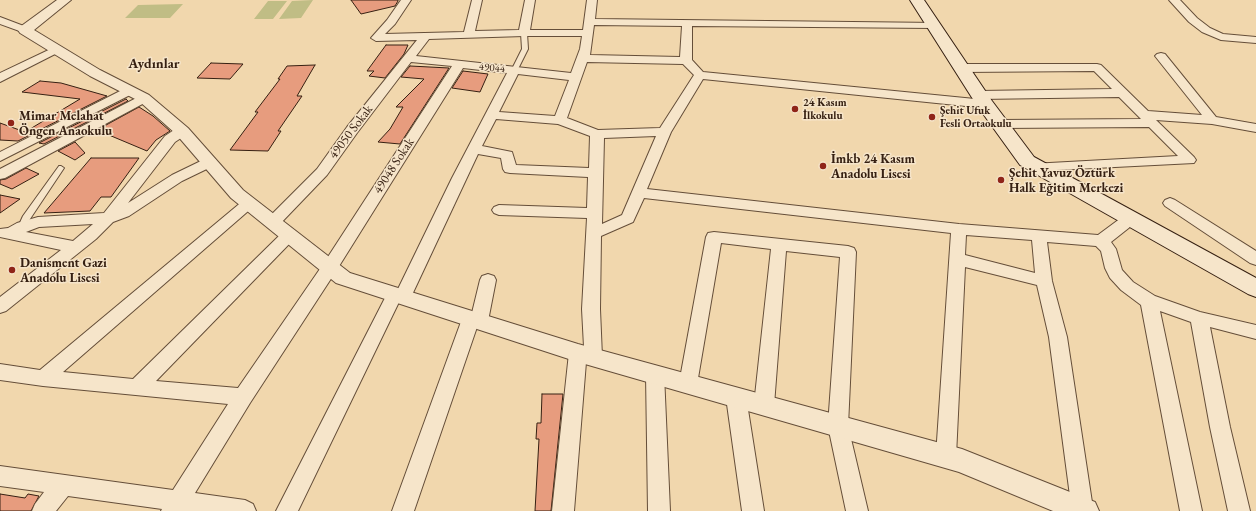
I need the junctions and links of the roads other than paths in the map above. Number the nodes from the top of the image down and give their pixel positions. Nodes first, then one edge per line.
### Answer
1 (65, 0) edge
2 (406, 0) edge
3 (477, 0) edge
4 (530, 0) edge
5 (592, 0) edge
6 (917, 0) edge
7 (1174, 0) edge
8 (0, 20) edge
9 (687, 24) junction
10 (934, 25) junction
11 (588, 27) junction
12 (25, 30) junction
13 (524, 33) junction
14 (468, 35) junction
15 (425, 37) junction
16 (1254, 43) edge
17 (57, 50) junction
18 (1161, 56) dead end
19 (408, 58) junction
20 (583, 58) junction
21 (686, 61) junction
22 (459, 64) junction
23 (962, 68) junction
24 (514, 70) junction
25 (700, 75) junction
26 (576, 77) junction
27 (0, 78) edge
28 (1122, 93) junction
29 (136, 94) junction
30 (982, 99) junction
31 (491, 115) junction
32 (1149, 119) junction
33 (560, 120) junction
34 (1212, 120) junction
35 (1000, 124) junction
36 (1256, 128) edge
37 (182, 131) junction
38 (664, 132) junction
39 (597, 134) junction
40 (474, 149) junction
41 (0, 157) edge
42 (210, 162) junction
43 (1036, 167) junction
44 (61, 168) dead end
45 (596, 172) junction
46 (0, 175) edge
47 (640, 193) junction
48 (249, 203) junction
49 (1170, 203) dead end
50 (499, 210) dead end
51 (594, 213) junction
52 (108, 218) junction
53 (1130, 219) junction
54 (281, 228) junction
55 (959, 228) junction
56 (11, 231) edge
57 (594, 233) junction
58 (1039, 236) junction
59 (1101, 241) junction
60 (779, 244) junction
61 (75, 247) junction
62 (958, 259) junction
63 (1256, 259) edge
64 (330, 267) junction
65 (488, 280) dead end
66 (1044, 281) junction
67 (1256, 288) edge
68 (399, 296) junction
69 (1148, 301) junction
70 (0, 306) edge
71 (1199, 318) junction
72 (475, 320) junction
73 (1256, 332) edge
74 (585, 355) junction
75 (0, 372) edge
76 (655, 374) junction
77 (43, 378) junction
78 (688, 384) junction
79 (137, 387) junction
80 (243, 397) junction
81 (736, 397) junction
82 (764, 405) junction
83 (838, 426) junction
84 (946, 456) junction
85 (0, 476) edge
86 (63, 485) junction
87 (175, 506) edge
88 (1084, 510) edge
89 (43, 511) edge
90 (245, 511) edge
91 (287, 511) edge
92 (403, 511) edge
93 (564, 511) edge
94 (659, 511) edge
95 (753, 511) edge
96 (858, 511) edge
97 (1191, 511) edge
98 (1239, 511) edge

1 - 12 street
2 - 15 street
3 - 14 street
4 - 13 street
5 - 11 street
6 - 10 main road
7 - 16 street
8 - 12 street
9 - 10 street
9 - 11 street
9 - 21 street
10 - 23 main road
11 - 13 street
11 - 20 street
12 - 17 street
13 - 14 street
13 - 24 lane
14 - 15 street
15 - 19 street, 49050 Sokak
17 - 27 street
17 - 29 street
18 - 34 street
19 - 22 street, 49044
19 - 54 street, 49050 Sokak
20 - 21 street
20 - 26 street
21 - 25 street
22 - 24 street, 49044
22 - 64 street, 49048 Sokak
23 - 28 street
23 - 30 main road
24 - 26 street, 49044
24 - 31 street
25 - 30 street
25 - 38 street
26 - 33 street
28 - 30 street
28 - 32 street
29 - 37 street
29 - 41 street
29 - 46 street
30 - 35 main road
31 - 33 street
31 - 40 street
32 - 34 street
32 - 35 street
32 - 43 street
33 - 39 street
34 - 36 street
35 - 43 main road
37 - 42 street
37 - 52 street
38 - 39 street
38 - 47 street
39 - 45 street
40 - 45 street
40 - 68 street
42 - 48 street
42 - 52 street
43 - 53 main road
44 - 56 lane
45 - 51 street
47 - 55 street
47 - 57 street
48 - 54 street
48 - 77 street
49 - 63 street
50 - 51 street
51 - 57 street
52 - 56 street
52 - 61 street
53 - 59 street
53 - 67 main road
54 - 64 street
54 - 79 street, 49050 Sokak
55 - 58 street
55 - 62 street
56 - 61 street
57 - 74 street
58 - 59 street
58 - 66 street
59 - 69 street
60 - 78 street
60 - 82 street
60 - 83 street
61 - 70 street
62 - 66 street
62 - 84 street
64 - 68 street
64 - 80 street, 49048 Sokak
65 - 72 street
66 - 88 street
68 - 72 street
68 - 91 street
69 - 71 street
69 - 97 street
71 - 73 street
71 - 98 street
72 - 74 street
72 - 92 street
74 - 76 street
74 - 93 street
75 - 77 street
76 - 78 street
76 - 94 street
77 - 79 street
78 - 81 street
79 - 80 street
80 - 87 street, 49048 Sokak
81 - 82 street
81 - 95 street
82 - 83 street
83 - 84 street
83 - 96 street
84 - 88 street
85 - 86 street
86 - 87 street
86 - 89 street
87 - 90 street

